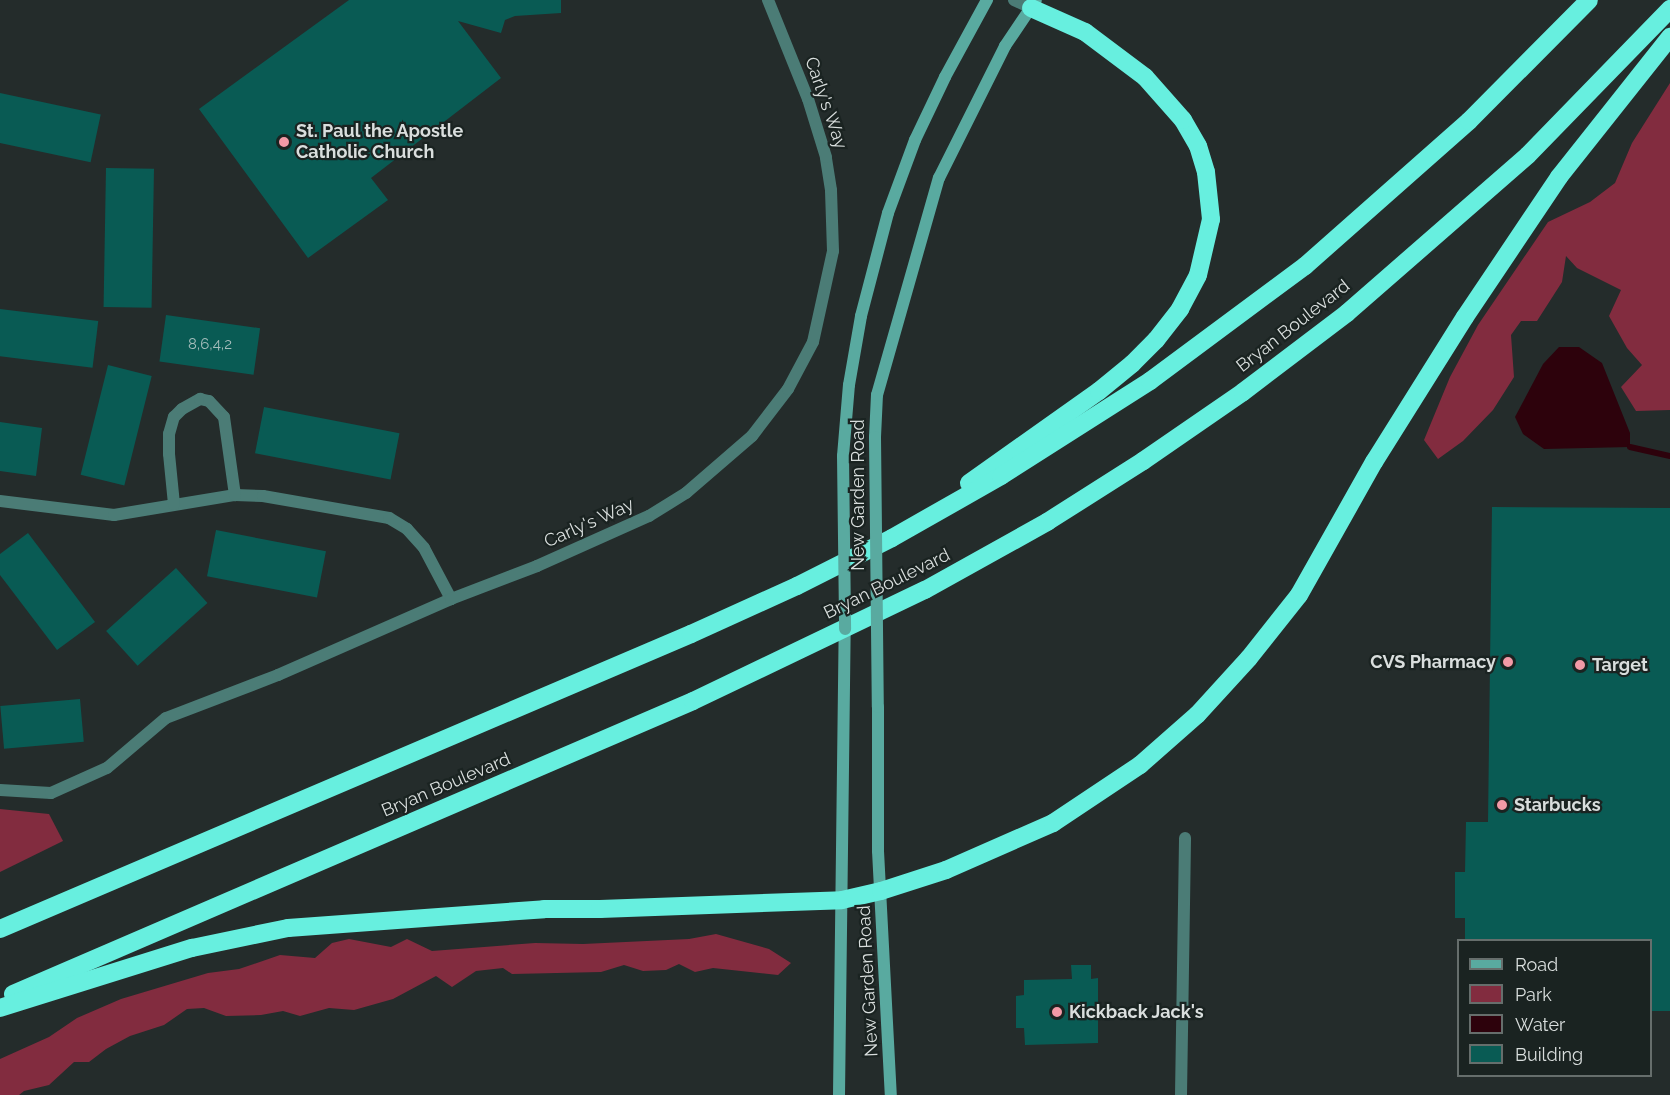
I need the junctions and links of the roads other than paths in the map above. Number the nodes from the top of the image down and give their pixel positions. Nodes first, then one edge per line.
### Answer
1 (768, 0) edge
2 (987, 0) edge
3 (1589, 0) edge
4 (1027, 3) edge
5 (1670, 9) edge
6 (1670, 37) edge
7 (235, 495) junction
8 (0, 501) edge
9 (174, 504) junction
10 (892, 538) junction
11 (451, 598) junction
12 (0, 790) edge
13 (1185, 838) dead end
14 (882, 891) junction
15 (842, 900) junction
16 (0, 929) edge
17 (0, 1000) edge
18 (0, 1008) edge
19 (839, 1095) edge
20 (891, 1095) edge
21 (1181, 1095) edge

1 - 11 street, Carly's Way
2 - 15 main road, New Garden Road, bridge
3 - 10 highway, Bryan Boulevard
4 - 10 highway
4 - 14 main road, New Garden Road, bridge
5 - 17 highway, Bryan Boulevard
6 - 14 highway
7 - 9 street
7 - 9 street
7 - 11 street
8 - 9 street
10 - 16 highway, Bryan Boulevard
11 - 12 street, Carly's Way
13 - 21 street
14 - 15 highway
14 - 20 main road, New Garden Road
15 - 18 highway
15 - 19 main road, New Garden Road

